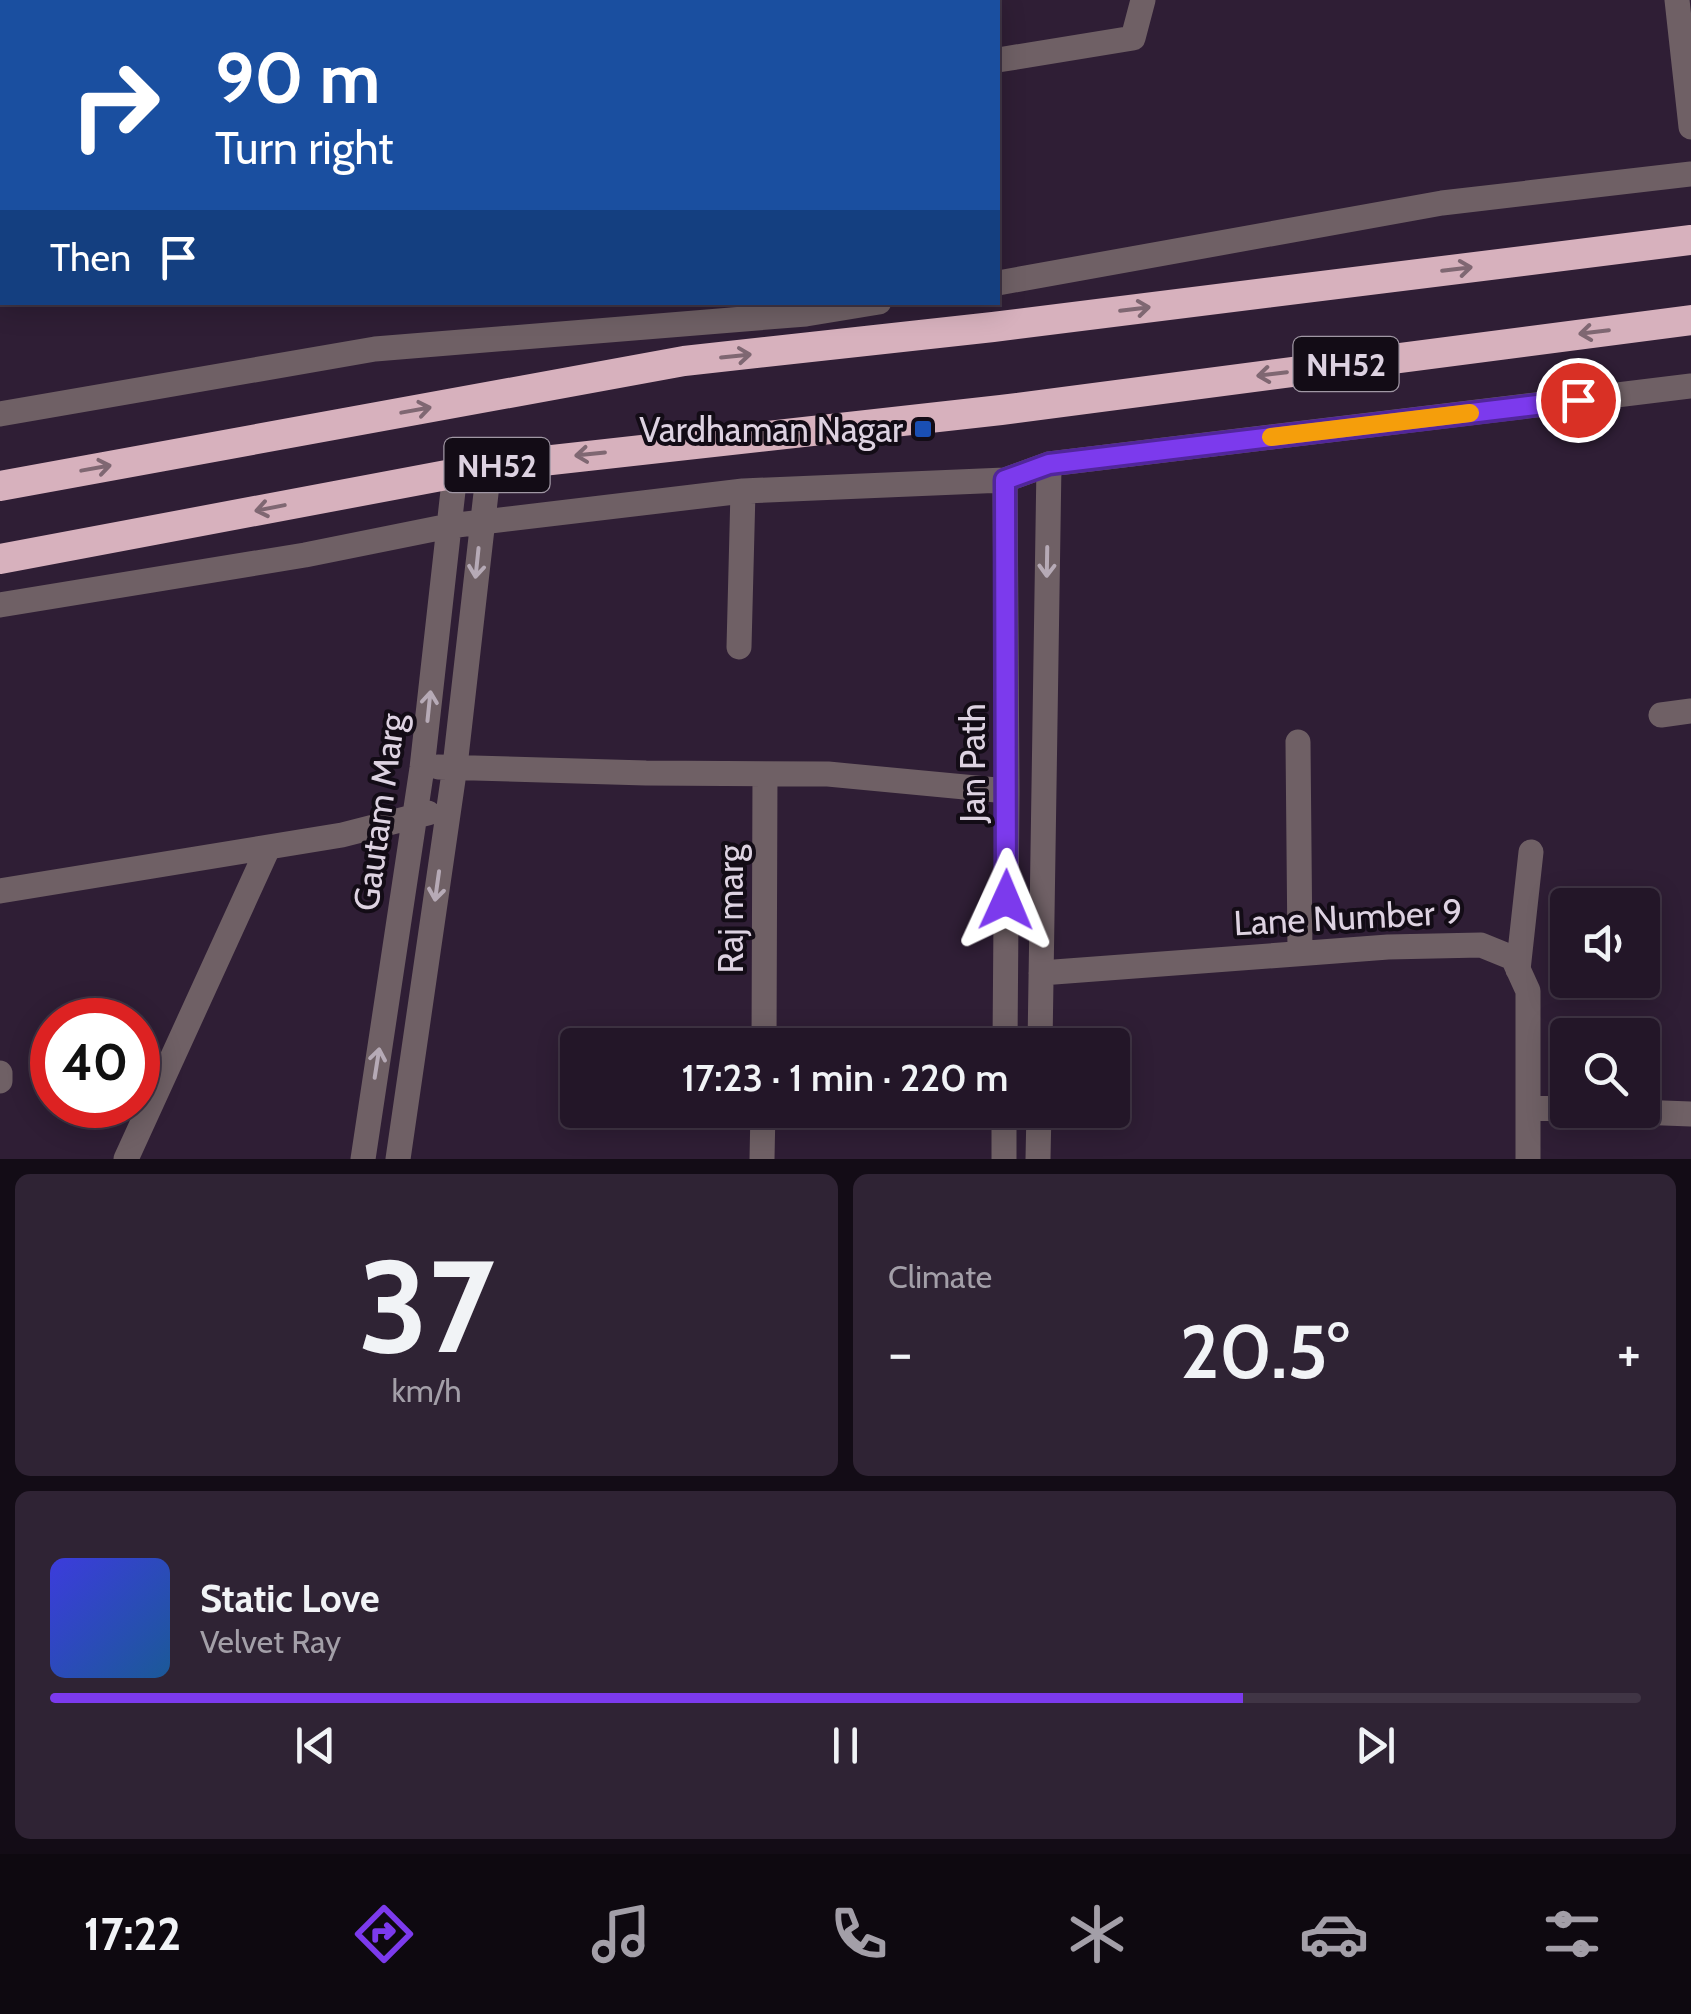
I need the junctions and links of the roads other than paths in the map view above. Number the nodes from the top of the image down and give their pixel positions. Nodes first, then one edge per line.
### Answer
1 (1143, 0) edge
2 (1677, 0) edge
3 (1000, 60) edge
4 (1691, 127) edge
5 (1691, 174) edge
6 (1691, 240) edge
7 (1000, 284) edge
8 (861, 305) edge
9 (691, 312) edge
10 (1691, 320) edge
11 (684, 362) junction
12 (1691, 386) edge
13 (0, 414) edge
14 (1049, 464) junction
15 (489, 466) junction
16 (455, 473) junction
17 (1005, 480) junction
18 (0, 486) edge
19 (742, 491) junction
20 (482, 522) junction
21 (449, 526) junction
22 (0, 560) edge
23 (0, 605) edge
24 (739, 647) dead end
25 (1691, 711) edge
26 (1661, 715) dead end
27 (1298, 742) dead end
28 (455, 766) junction
29 (422, 768) junction
30 (765, 774) junction
31 (1007, 791) junction
32 (448, 810) junction
33 (415, 816) junction
34 (268, 848) junction
35 (1531, 852) dead end
36 (0, 891) edge
37 (1300, 953) junction
38 (1518, 970) junction
39 (1041, 973) junction
40 (764, 1028) edge
41 (1005, 1028) edge
42 (1040, 1028) edge
43 (1528, 1108) junction
44 (1550, 1109) edge
45 (1660, 1113) edge
46 (1691, 1114) edge
47 (762, 1128) edge
48 (1004, 1128) edge
49 (1038, 1128) edge
50 (126, 1159) edge
51 (362, 1159) edge
52 (398, 1159) edge
53 (762, 1159) edge
54 (1004, 1159) edge
55 (1038, 1159) edge
56 (1528, 1159) edge

1 - 3 street
2 - 4 street
5 - 7 street
11 -> 6 highway, NH52
8 - 9 street
9 - 11 street
9 - 13 street
10 -> 15 highway, NH52
18 -> 11 highway, NH52
12 - 14 street
14 - 17 street
14 -> 39 street, Jan Path
15 - 16 highway, NH52
15 - 20 street
16 - 21 street, Gautam Marg
16 -> 22 highway, NH52
17 - 19 street
17 - 31 street, Jan Path
19 - 20 street
19 - 24 street
20 - 21 street
20 -> 28 street
21 - 23 street
29 -> 21 street, Gautam Marg
25 - 26 street
27 - 37 street
28 - 29 street
28 - 30 street
28 - 32 street
29 - 33 street, Gautam Marg
30 - 31 street
30 - 40 street, Raj marg
31 - 41 street, Jan Path
32 - 33 street
32 -> 52 street
33 - 34 street
51 -> 33 street, Gautam Marg
34 - 36 street
34 - 50 street
35 - 38 street
37 - 38 street, Lane Number 9
37 - 39 street, Lane Number 9
38 - 43 street
39 - 42 street, Jan Path
43 - 44 street
43 - 56 street
45 - 46 street
47 - 53 street
48 - 54 street
49 - 55 street

